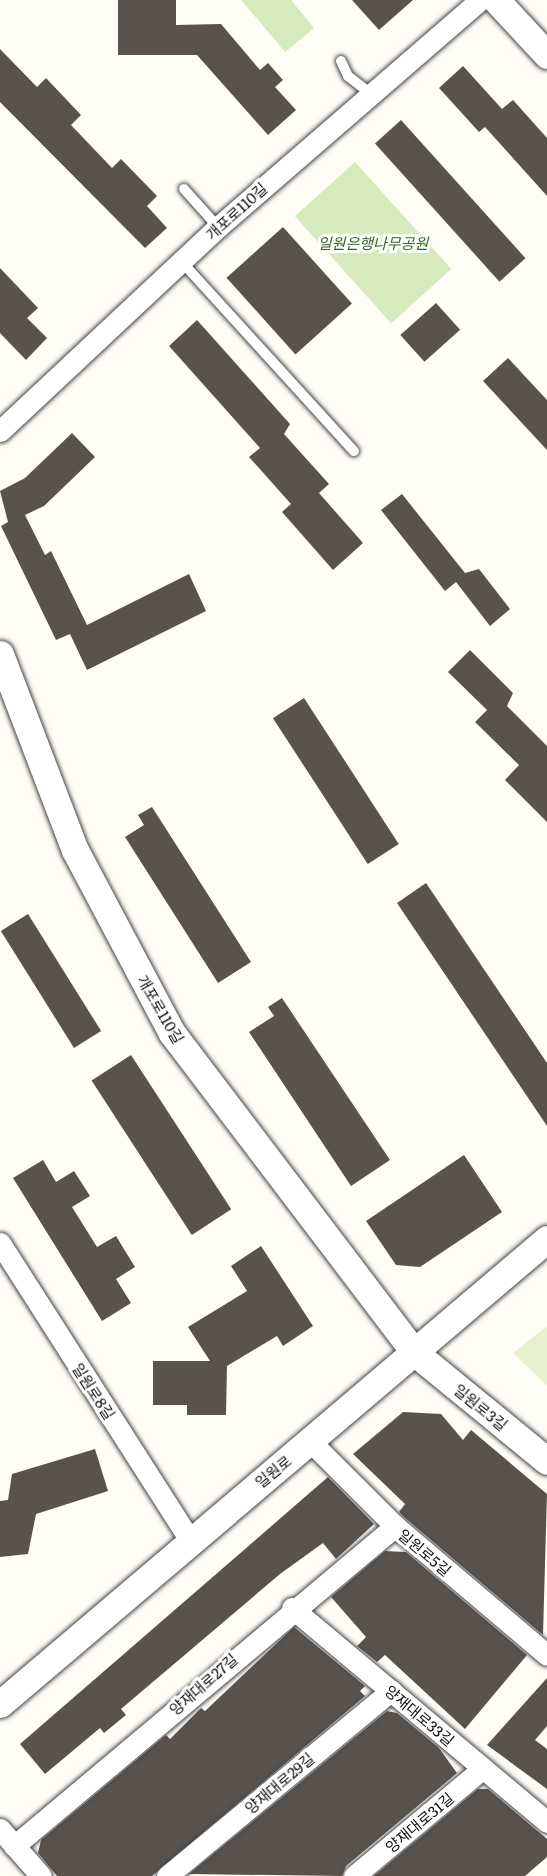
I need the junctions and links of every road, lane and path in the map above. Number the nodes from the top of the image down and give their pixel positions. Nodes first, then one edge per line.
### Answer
1 (480, 0) edge
2 (496, 0) edge
3 (547, 55) edge
4 (341, 61) dead end
5 (370, 93) junction
6 (184, 189) dead end
7 (218, 227) junction
8 (182, 261) junction
9 (0, 431) edge
10 (354, 451) dead end
11 (0, 654) edge
12 (547, 1239) edge
13 (0, 1243) edge
14 (414, 1352) junction
15 (310, 1441) junction
16 (547, 1461) edge
17 (395, 1526) junction
18 (189, 1539) junction
19 (292, 1608) junction
20 (547, 1655) edge
21 (391, 1691) junction
22 (0, 1704) edge
23 (483, 1768) junction
24 (547, 1821) edge
25 (0, 1829) edge
26 (14, 1846) junction
27 (41, 1876) edge
28 (167, 1876) edge
29 (354, 1876) edge

1 - 5 street, 개포로110길
2 - 3 street
4 - 5 lane
5 - 7 street, 개포로110길
6 - 7 lane
7 - 8 street, 개포로110길
8 - 9 street, 개포로110길
8 - 10 lane
11 - 14 street, 개포로110길
12 - 14 street, 일원로
13 - 18 street, 일원로8길
14 - 15 street, 일원로
14 - 16 street, 일원로3길
15 - 17 street, 일원로5길
15 - 18 street, 일원로
17 - 19 street, 양재대로27길
17 - 20 street, 일원로5길
18 - 22 street, 일원로
19 - 21 street, 양재대로33길
19 - 26 street, 양재대로27길
21 - 23 street, 양재대로33길
21 - 28 street, 양재대로29길
23 - 24 street, 양재대로33길
23 - 29 street, 양재대로31길
25 - 26 street
26 - 27 street

